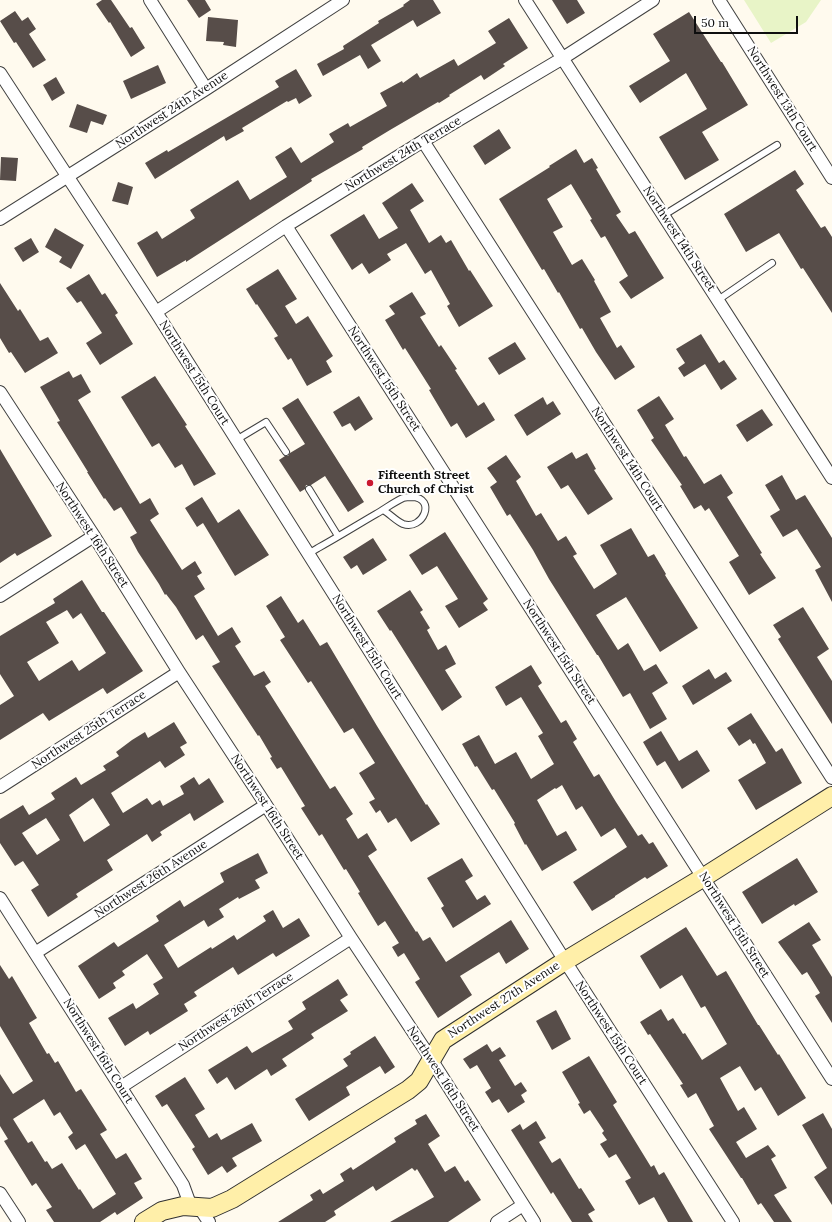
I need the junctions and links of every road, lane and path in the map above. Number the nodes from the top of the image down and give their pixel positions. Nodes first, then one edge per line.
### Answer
1 (150, 0) edge
2 (343, 0) edge
3 (526, 0) edge
4 (653, 0) edge
5 (719, 0) edge
6 (563, 58) junction
7 (0, 73) edge
8 (206, 89) junction
9 (423, 141) junction
10 (777, 145) dead end
11 (67, 177) junction
12 (832, 178) edge
13 (664, 215) junction
14 (0, 219) edge
15 (286, 226) junction
16 (772, 263) dead end
17 (718, 300) junction
18 (156, 312) junction
19 (0, 392) edge
20 (4, 405) edge
21 (236, 440) junction
22 (286, 452) dead end
23 (832, 478) edge
24 (309, 489) dead end
25 (383, 510) junction
26 (94, 536) junction
27 (338, 536) junction
28 (308, 554) junction
29 (0, 596) edge
30 (179, 672) junction
31 (832, 778) edge
32 (0, 787) edge
33 (832, 796) edge
34 (266, 805) junction
35 (704, 877) junction
36 (0, 898) edge
37 (351, 938) junction
38 (35, 952) junction
39 (565, 961) junction
40 (431, 1059) junction
41 (832, 1079) edge
42 (121, 1087) junction
43 (0, 1192) edge
44 (523, 1205) junction
45 (200, 1212) edge
46 (19, 1222) edge
47 (144, 1222) edge
48 (497, 1222) edge
49 (534, 1222) edge
50 (733, 1222) edge

1 - 8 street
2 - 8 street, Northwest 24th Avenue
3 - 6 street, Northwest 14th Street
4 - 6 street, Northwest 24th Terrace
5 - 12 street, Northwest 13th Court
6 - 9 street, Northwest 24th Terrace
6 - 13 street, Northwest 14th Street
7 - 11 street, Northwest 15th Court
8 - 11 street, Northwest 24th Avenue
9 - 15 street, Northwest 24th Terrace
9 - 31 street, Northwest 14th Court
10 - 13 lane
11 - 14 street, Northwest 24th Avenue
11 - 18 street, Northwest 15th Court
13 - 17 street, Northwest 14th Street
15 - 18 street, Northwest 24th Terrace
15 - 35 street, Northwest 15th Street
16 - 17 lane
17 - 23 street, Northwest 14th Street
18 - 21 street, Northwest 15th Court
19 - 20 street, Northwest 16th Street
20 - 26 street, Northwest 16th Street
21 - 22 lane
21 - 28 street, Northwest 15th Court
24 - 27 lane
25 - 25 lane
25 - 27 lane
26 - 29 street
26 - 30 street, Northwest 16th Street
27 - 28 lane
28 - 39 street, Northwest 15th Court
30 - 32 street, Northwest 25th Terrace
30 - 34 street, Northwest 16th Street
33 - 35 street, Northwest 27th Avenue
34 - 37 street, Northwest 16th Street
34 - 38 street, Northwest 26th Avenue
35 - 39 street, Northwest 27th Avenue
35 - 41 street, Northwest 15th Street
36 - 38 street, Northwest 16th Court
37 - 40 street, Northwest 16th Street
37 - 42 street, Northwest 26th Terrace
38 - 42 street, Northwest 16th Court
39 - 40 street, Northwest 27th Avenue
39 - 50 street, Northwest 15th Court
40 - 44 street, Northwest 16th Street
40 - 45 street, Northwest 27th Avenue
42 - 45 street, Northwest 16th Court
43 - 46 street
44 - 48 street
44 - 49 street, Northwest 16th Street
45 - 47 street, Northwest 27th Avenue

